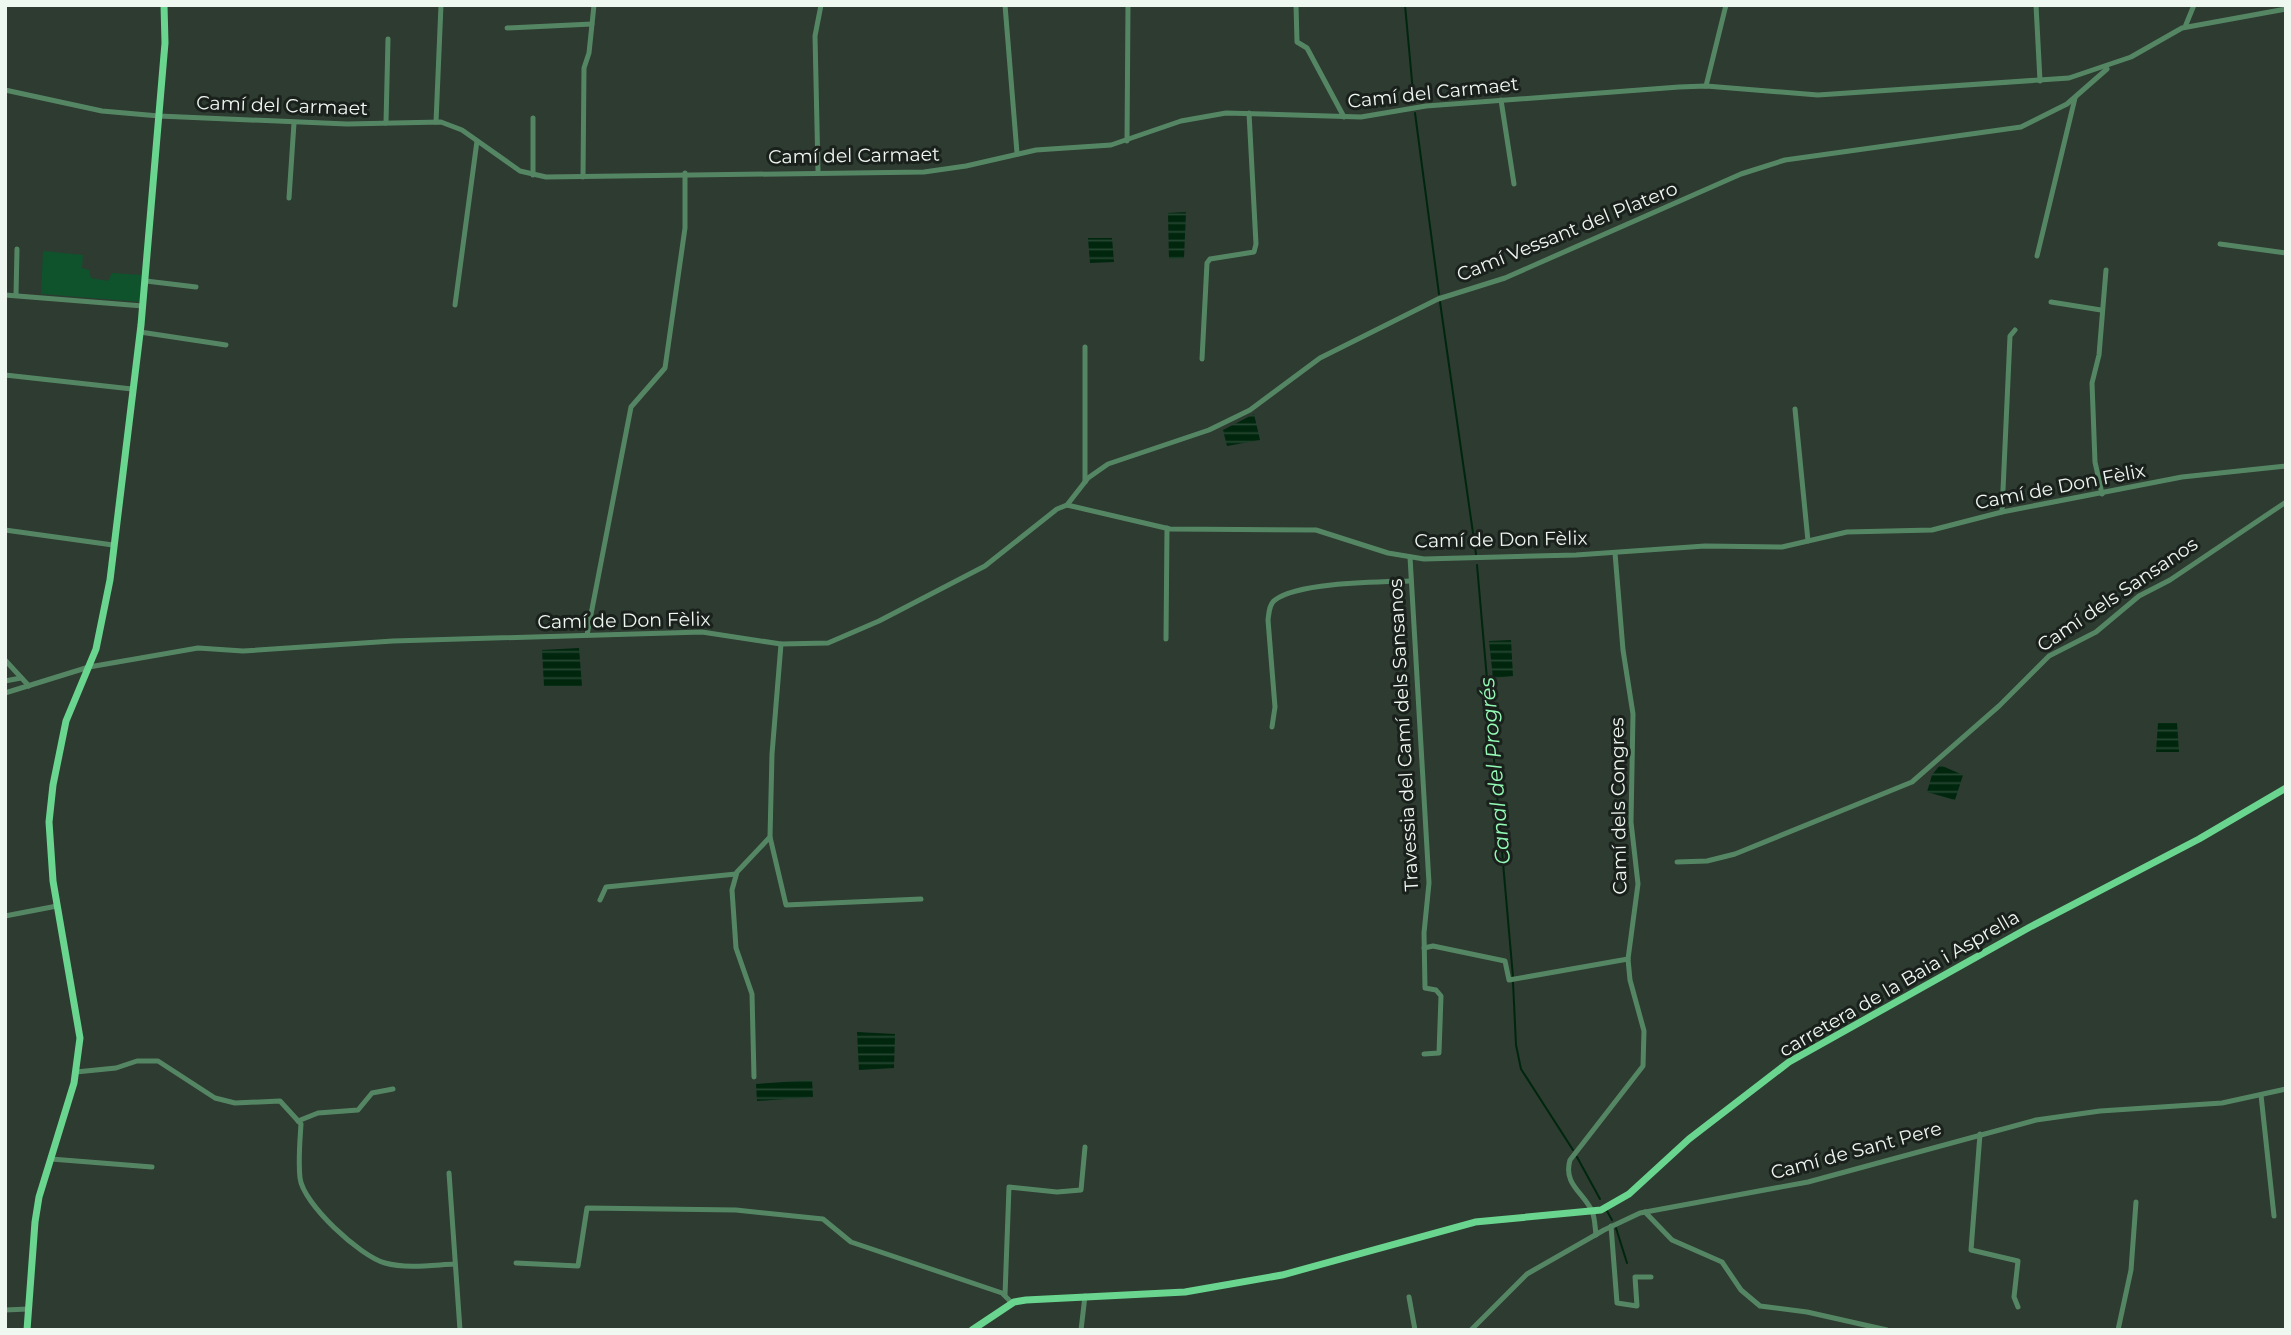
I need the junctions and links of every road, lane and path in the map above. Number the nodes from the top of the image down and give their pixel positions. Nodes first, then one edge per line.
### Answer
1 (164, 5) edge
2 (441, 5) edge
3 (594, 5) edge
4 (821, 5) edge
5 (1005, 5) edge
6 (1128, 5) edge
7 (1296, 5) edge
8 (1726, 5) edge
9 (2036, 5) edge
10 (2194, 5) edge
11 (2286, 9) edge
12 (592, 24) junction
13 (2185, 27) junction
14 (507, 28) dead end
15 (388, 39) dead end
16 (2109, 67) junction
17 (2040, 81) junction
18 (1706, 86) junction
19 (5, 90) edge
20 (2075, 98) junction
21 (1501, 100) junction
22 (1249, 113) junction
23 (159, 116) junction
24 (1344, 117) junction
25 (533, 118) dead end
26 (436, 121) junction
27 (293, 123) junction
28 (386, 123) junction
29 (477, 141) junction
30 (1127, 141) junction
31 (1017, 153) junction
32 (818, 171) junction
33 (685, 173) junction
34 (533, 175) junction
35 (583, 177) junction
36 (1514, 184) dead end
37 (289, 198) dead end
38 (2220, 244) dead end
39 (17, 249) dead end
40 (2286, 253) edge
41 (2037, 257) dead end
42 (2106, 270) dead end
43 (146, 281) junction
44 (197, 287) dead end
45 (5, 295) edge
46 (16, 295) junction
47 (2051, 302) dead end
48 (455, 305) dead end
49 (143, 306) junction
50 (2101, 310) junction
51 (2015, 330) dead end
52 (140, 332) junction
53 (226, 345) dead end
54 (1085, 347) dead end
55 (1202, 359) dead end
56 (5, 375) edge
57 (132, 389) junction
58 (1795, 409) dead end
59 (2286, 466) edge
60 (1085, 482) junction
61 (2102, 494) junction
62 (2286, 502) edge
63 (1067, 505) junction
64 (2002, 512) junction
65 (1167, 528) junction
66 (5, 530) edge
67 (1808, 541) junction
68 (113, 545) junction
69 (1615, 553) junction
70 (1410, 557) junction
71 (1410, 581) junction
72 (587, 635) junction
73 (1166, 639) dead end
74 (781, 644) junction
75 (5, 660) edge
76 (89, 667) junction
77 (21, 678) junction
78 (5, 681) edge
79 (29, 686) junction
80 (5, 693) edge
81 (1272, 727) dead end
82 (2286, 788) edge
83 (770, 836) junction
84 (1676, 862) dead end
85 (736, 874) junction
86 (921, 899) dead end
87 (600, 900) dead end
88 (57, 906) junction
89 (5, 916) edge
90 (1424, 948) junction
91 (1628, 959) junction
92 (1424, 1054) dead end
93 (76, 1072) junction
94 (754, 1077) dead end
95 (393, 1089) dead end
96 (2286, 1089) edge
97 (2261, 1095) junction
98 (299, 1121) junction
99 (1980, 1134) junction
100 (1085, 1147) dead end
101 (51, 1158) junction
102 (152, 1167) dead end
103 (449, 1173) dead end
104 (2136, 1202) dead end
105 (1592, 1212) junction
106 (1645, 1212) junction
107 (2273, 1216) dead end
108 (1611, 1226) junction
109 (1596, 1234) junction
110 (516, 1263) dead end
111 (455, 1264) junction
112 (1651, 1277) dead end
113 (1005, 1296) junction
114 (1085, 1296) junction
115 (1409, 1297) dead end
116 (1012, 1303) junction
117 (2018, 1307) dead end
118 (28, 1309) junction
119 (5, 1310) edge
120 (27, 1330) edge
121 (460, 1330) edge
122 (972, 1330) edge
123 (1081, 1330) edge
124 (1415, 1330) edge
125 (1471, 1330) edge
126 (1888, 1330) edge
127 (2118, 1330) edge

1 - 23 main road
2 - 26 street
3 - 12 street
4 - 32 street
5 - 31 street
6 - 30 street
7 - 24 street
8 - 18 street
9 - 17 street
10 - 13 street
11 - 13 street, Camí del Carmaet
12 - 14 street
12 - 35 street
13 - 16 street, Camí del Carmaet
15 - 28 street
16 - 17 street, Camí del Carmaet
16 - 20 street, Camí Vessant del Platero
17 - 18 street, Camí del Carmaet
18 - 21 street, Camí del Carmaet
19 - 23 street, Camí del Carmaet
20 - 41 street
20 - 60 street, Camí Vessant del Platero
21 - 24 street, Camí del Carmaet
21 - 36 street
22 - 24 street, Camí del Carmaet
22 - 30 street, Camí del Carmaet
22 - 55 street
23 - 27 street, Camí del Carmaet
23 - 43 main road
25 - 34 street
26 - 28 street, Camí del Carmaet
26 - 29 street, Camí del Carmaet
27 - 28 street, Camí del Carmaet
27 - 37 street
29 - 34 street, Camí del Carmaet
29 - 48 street
30 - 31 street, Camí del Carmaet
31 - 32 street, Camí del Carmaet
32 - 33 street, Camí del Carmaet
33 - 35 street, Camí del Carmaet
33 - 72 street
34 - 35 street, Camí del Carmaet
38 - 40 street
39 - 46 street
42 - 50 street
43 - 44 street
43 - 49 main road
45 - 46 street
46 - 49 street
47 - 50 street
49 - 52 main road
50 - 61 street
51 - 64 street
52 - 53 street
52 - 57 main road
54 - 60 street
56 - 57 street
57 - 68 main road
58 - 67 street
59 - 61 street, Camí de Don Fèlix
60 - 63 street, Camí Vessant del Platero
61 - 64 street, Camí de Don Fèlix
62 - 84 street, Camí dels Sansanos
63 - 65 street, Camí de Don Fèlix
63 - 74 street, Camí de Don Fèlix
64 - 67 street, Camí de Don Fèlix
65 - 70 street, Camí de Don Fèlix
65 - 73 street
66 - 68 street
67 - 69 street, Camí de Don Fèlix
68 - 76 main road
69 - 70 street, Camí de Don Fèlix
69 - 91 street, Camí dels Congres
70 - 71 street, Travessia del Camí dels Sansanos
71 - 81 street
71 - 90 street, Travessia del Camí dels Sansanos
72 - 74 street, Camí de Don Fèlix
72 - 76 street, Camí de Don Fèlix
74 - 83 street
75 - 77 street
76 - 79 street, Camí de Don Fèlix
76 - 88 main road
77 - 78 street
77 - 79 street
79 - 80 street, Camí de Don Fèlix
82 - 105 main road, carretera de la Baia i Asprella
83 - 85 street
83 - 86 street
85 - 87 street
85 - 94 street
88 - 89 street
88 - 93 main road
90 - 91 street
90 - 92 street, Travessia del Camí dels Sansanos
91 - 105 street, Camí dels Congres
93 - 98 street
93 - 101 main road
95 - 98 street
96 - 97 street, Camí de Sant Pere
97 - 99 street, Camí de Sant Pere
97 - 107 street
98 - 111 street
99 - 106 street, Camí de Sant Pere
99 - 117 street
100 - 113 street
101 - 102 street
101 - 118 main road
103 - 111 street
104 - 127 street
105 - 109 street, Camí dels Congres
105 - 114 main road, carretera de la Baia i Asprella
106 - 108 street, Camí de Sant Pere
106 - 126 street
108 - 109 street, Camí de Sant Pere
108 - 112 street
109 - 125 street, Camí de Sant Pere
110 - 113 street
111 - 121 street
113 - 116 street
114 - 116 main road, carretera de la Baia i Asprella
114 - 123 street
115 - 124 street
116 - 122 main road, carretera de la Baia i Asprella
118 - 119 street
118 - 120 main road

